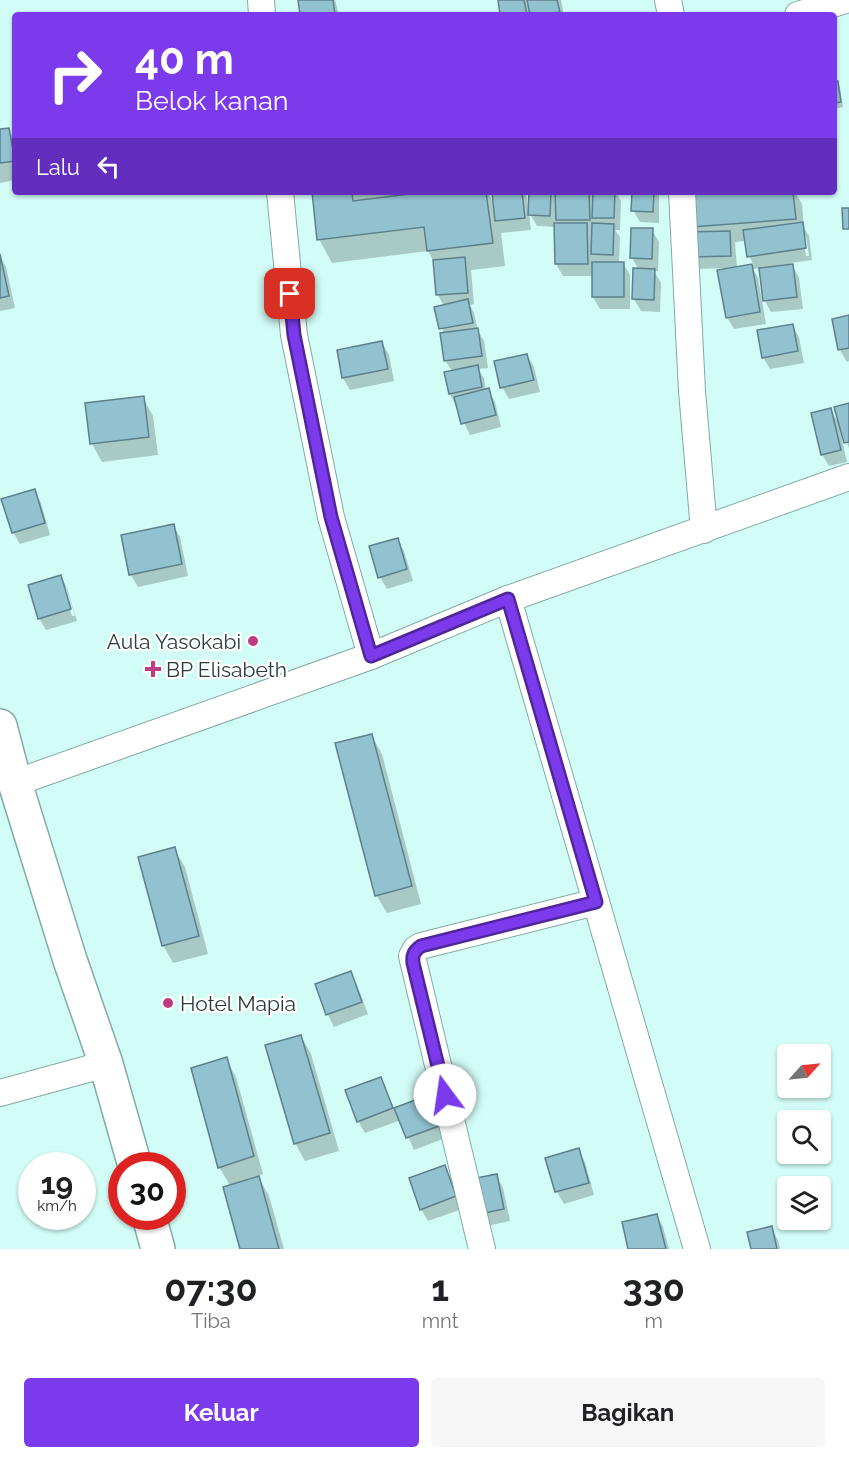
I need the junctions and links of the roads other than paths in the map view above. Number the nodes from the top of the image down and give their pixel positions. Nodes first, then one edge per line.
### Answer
1 (845, 0) edge
2 (807, 12) edge
3 (280, 195) edge
4 (682, 195) edge
5 (849, 477) edge
6 (704, 530) junction
7 (508, 599) junction
8 (371, 656) junction
9 (0, 726) edge
10 (15, 783) junction
11 (596, 902) junction
12 (106, 1064) junction
13 (0, 1093) edge
14 (131, 1152) edge
15 (153, 1230) edge
16 (158, 1249) edge
17 (482, 1249) edge
18 (697, 1249) edge

1 - 2 street
3 - 8 street
4 - 6 street
5 - 6 street
6 - 7 street
7 - 8 street
7 - 11 street
8 - 10 street
9 - 10 main road
10 - 12 main road
11 - 17 street
11 - 18 street
12 - 13 street
12 - 14 main road
15 - 16 main road

